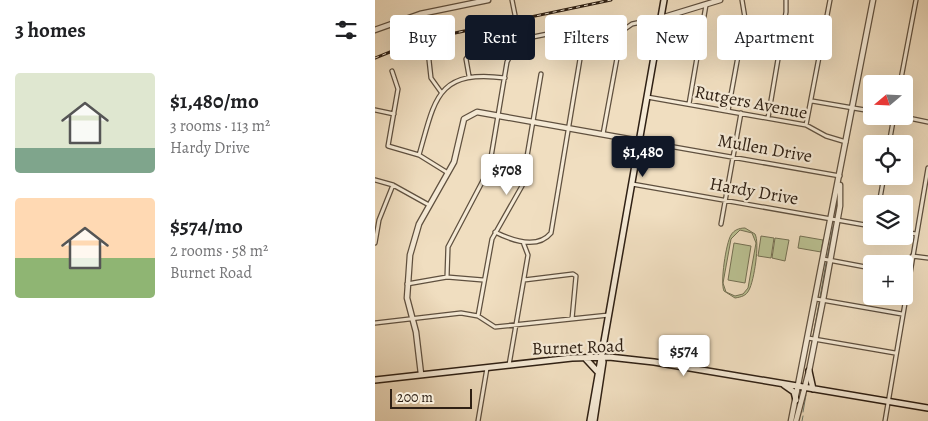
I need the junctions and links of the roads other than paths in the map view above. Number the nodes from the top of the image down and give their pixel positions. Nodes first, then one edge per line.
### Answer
1 (488, 0) edge
2 (512, 0) edge
3 (664, 0) edge
4 (720, 0) edge
5 (743, 0) edge
6 (786, 0) edge
7 (830, 0) edge
8 (873, 0) edge
9 (915, 0) edge
10 (465, 2) edge
11 (706, 5) junction
12 (515, 15) dead end
13 (662, 15) edge
14 (671, 15) edge
15 (637, 23) edge
16 (375, 30) edge
17 (535, 37) edge
18 (429, 60) dead end
19 (466, 60) edge
20 (508, 60) edge
21 (654, 60) edge
22 (392, 71) dead end
23 (541, 74) dead end
24 (902, 75) edge
25 (469, 76) junction
26 (505, 78) junction
27 (441, 92) junction
28 (647, 97) junction
29 (812, 101) junction
30 (689, 104) junction
31 (853, 108) junction
32 (375, 110) edge
33 (863, 110) edge
34 (729, 111) junction
35 (741, 113) junction
36 (394, 114) junction
37 (498, 115) junction
38 (768, 118) junction
39 (913, 119) edge
40 (533, 121) junction
41 (928, 122) edge
42 (807, 124) junction
43 (570, 128) junction
44 (603, 134) junction
45 (640, 140) junction
46 (847, 142) junction
47 (419, 155) junction
48 (733, 156) junction
49 (928, 168) edge
50 (448, 173) junction
51 (841, 176) junction
52 (375, 180) edge
53 (632, 184) junction
54 (393, 185) junction
55 (725, 199) junction
56 (429, 205) junction
57 (831, 218) junction
58 (837, 219) junction
59 (721, 224) dead end
60 (863, 224) edge
61 (495, 232) junction
62 (913, 234) edge
63 (916, 234) junction
64 (523, 242) junction
65 (375, 243) edge
66 (912, 255) edge
67 (913, 256) edge
68 (928, 258) edge
69 (823, 260) junction
70 (830, 261) junction
71 (863, 267) edge
72 (447, 278) junction
73 (483, 280) junction
74 (524, 280) junction
75 (406, 284) junction
76 (816, 300) junction
77 (823, 300) junction
78 (904, 305) edge
79 (902, 314) junction
80 (609, 315) junction
81 (478, 316) junction
82 (413, 318) junction
83 (572, 318) junction
84 (375, 322) edge
85 (516, 325) junction
86 (808, 338) junction
87 (815, 340) junction
88 (895, 353) junction
89 (602, 357) junction
90 (584, 358) junction
91 (509, 365) junction
92 (487, 368) junction
93 (597, 371) junction
94 (809, 371) junction
95 (421, 374) junction
96 (375, 380) edge
97 (782, 383) junction
98 (802, 387) junction
99 (813, 389) junction
100 (796, 400) junction
101 (887, 402) junction
102 (928, 408) edge
103 (478, 421) edge
104 (590, 421) edge
105 (594, 421) edge
106 (791, 421) edge
107 (796, 421) edge
108 (885, 421) edge

1 - 10 street
2 - 12 street
3 - 13 main road
4 - 11 street
5 - 34 street
6 - 38 street
7 - 29 street
8 - 31 street
9 - 24 street
10 - 16 street
11 - 14 street
11 - 30 street
15 - 44 street
17 - 43 street
18 - 27 street
19 - 25 street
20 - 26 street
21 - 28 main road
22 - 36 street
23 - 40 street
25 - 26 street
25 - 27 street
26 - 37 street
27 - 47 street
28 - 30 street, Rutgers Avenue
28 - 45 main road
29 - 31 street
29 - 42 street
30 - 34 street, Rutgers Avenue
31 - 33 street
31 - 46 street
32 - 36 street
34 - 35 street, Rutgers Avenue
35 - 38 street, Rutgers Avenue
35 - 48 street
36 - 47 street
37 - 40 street, Mullen Drive
37 - 50 street, Mullen Drive
37 - 72 street
38 - 42 street, Rutgers Avenue
39 - 41 street
40 - 43 street, Mullen Drive
40 - 61 street
42 - 46 street, Rutgers Avenue
43 - 44 street, Mullen Drive
43 - 64 street
44 - 45 street, Mullen Drive
45 - 48 street, Mullen Drive
45 - 53 main road
46 - 51 street
47 - 50 street
48 - 51 street, Mullen Drive
48 - 55 street
49 - 63 street
50 - 56 street
51 - 57 street
51 - 58 street
52 - 54 street
53 - 55 street, Hardy Drive
53 - 80 main road
54 - 56 street
54 - 65 street
55 - 57 street, Hardy Drive
55 - 59 street
56 - 75 street
57 - 58 street, Hardy Drive
57 - 69 street
58 - 60 street, Hardy Drive
58 - 70 street
61 - 64 street
61 - 73 street
62 - 63 street
63 - 66 street
64 - 74 street
67 - 68 street
69 - 70 street
69 - 76 street
70 - 71 street
70 - 77 street
72 - 73 street
72 - 75 street
73 - 81 street
74 - 83 street
74 - 85 street
75 - 82 street
76 - 77 street
76 - 86 street
77 - 79 street
77 - 87 street
78 - 79 street
79 - 88 street
80 - 83 street
80 - 89 main road
81 - 82 street
81 - 85 street
82 - 84 street
82 - 95 street
83 - 85 street
85 - 91 street
86 - 87 street
86 - 98 street
87 - 88 street
87 - 94 street
88 - 101 street
89 - 90 main road, Burnet Road
89 - 93 main road
89 - 97 main road, Burnet Road
89 - 105 main road
90 - 91 main road, Burnet Road
90 - 93 main road
91 - 92 main road, Burnet Road
92 - 95 main road, Burnet Road
92 - 103 street
93 - 104 main road
94 - 98 street
94 - 99 main road
95 - 96 main road, Burnet Road
97 - 98 main road, Burnet Road
97 - 100 main road
98 - 99 main road, Burnet Road
98 - 100 street
98 - 107 street
99 - 101 main road, Burnet Road
100 - 106 street
101 - 102 main road, Burnet Road
101 - 108 street

